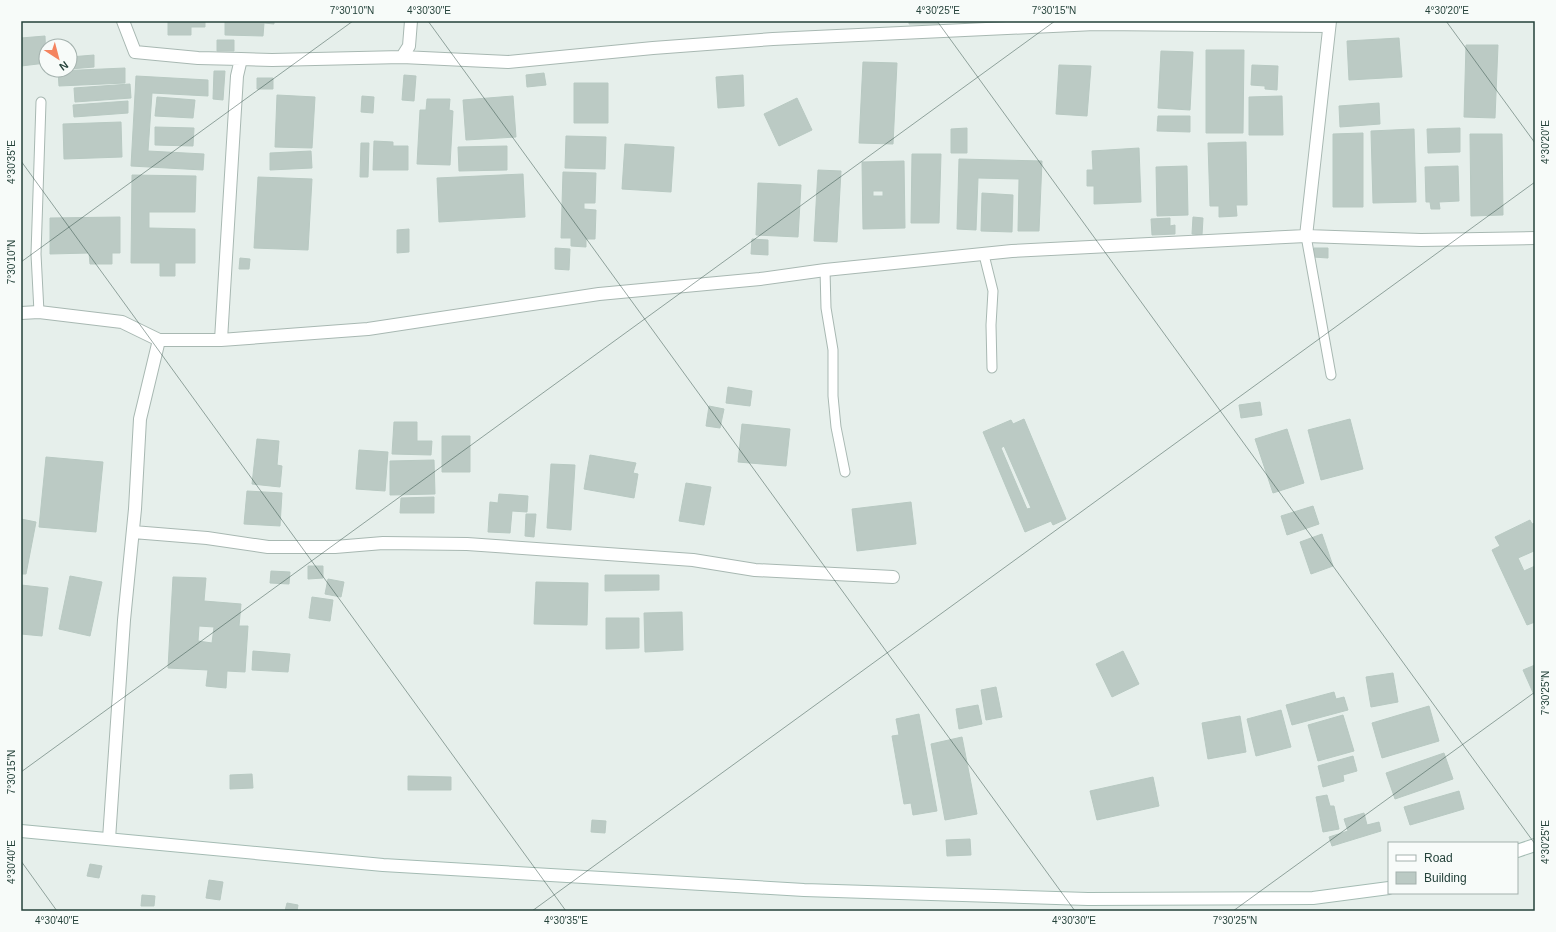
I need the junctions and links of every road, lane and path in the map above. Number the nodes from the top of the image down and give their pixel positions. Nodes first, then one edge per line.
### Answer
1 (123, 21) edge
2 (411, 21) edge
3 (1330, 24) edge
4 (402, 57) junction
5 (241, 58) junction
6 (41, 102) dead end
7 (1306, 236) junction
8 (1535, 238) edge
9 (984, 255) junction
10 (825, 270) junction
11 (21, 312) edge
12 (39, 312) junction
13 (160, 340) junction
14 (221, 340) junction
15 (992, 368) dead end
16 (1331, 375) dead end
17 (845, 472) dead end
18 (132, 532) junction
19 (893, 576) dead end
20 (21, 831) edge
21 (109, 839) junction
22 (1535, 845) edge
23 (1518, 851) edge
24 (1388, 888) edge

1 - 5 street
2 - 4 street
3 - 4 street
3 - 7 street
4 - 5 street
5 - 14 street
6 - 12 lane
7 - 8 street
7 - 9 street
7 - 16 lane
9 - 10 street
9 - 15 lane
10 - 14 street
10 - 17 lane
11 - 12 street
12 - 13 street
13 - 14 street
13 - 18 street
18 - 19 street
18 - 21 street
20 - 21 street
21 - 24 street
22 - 23 street

